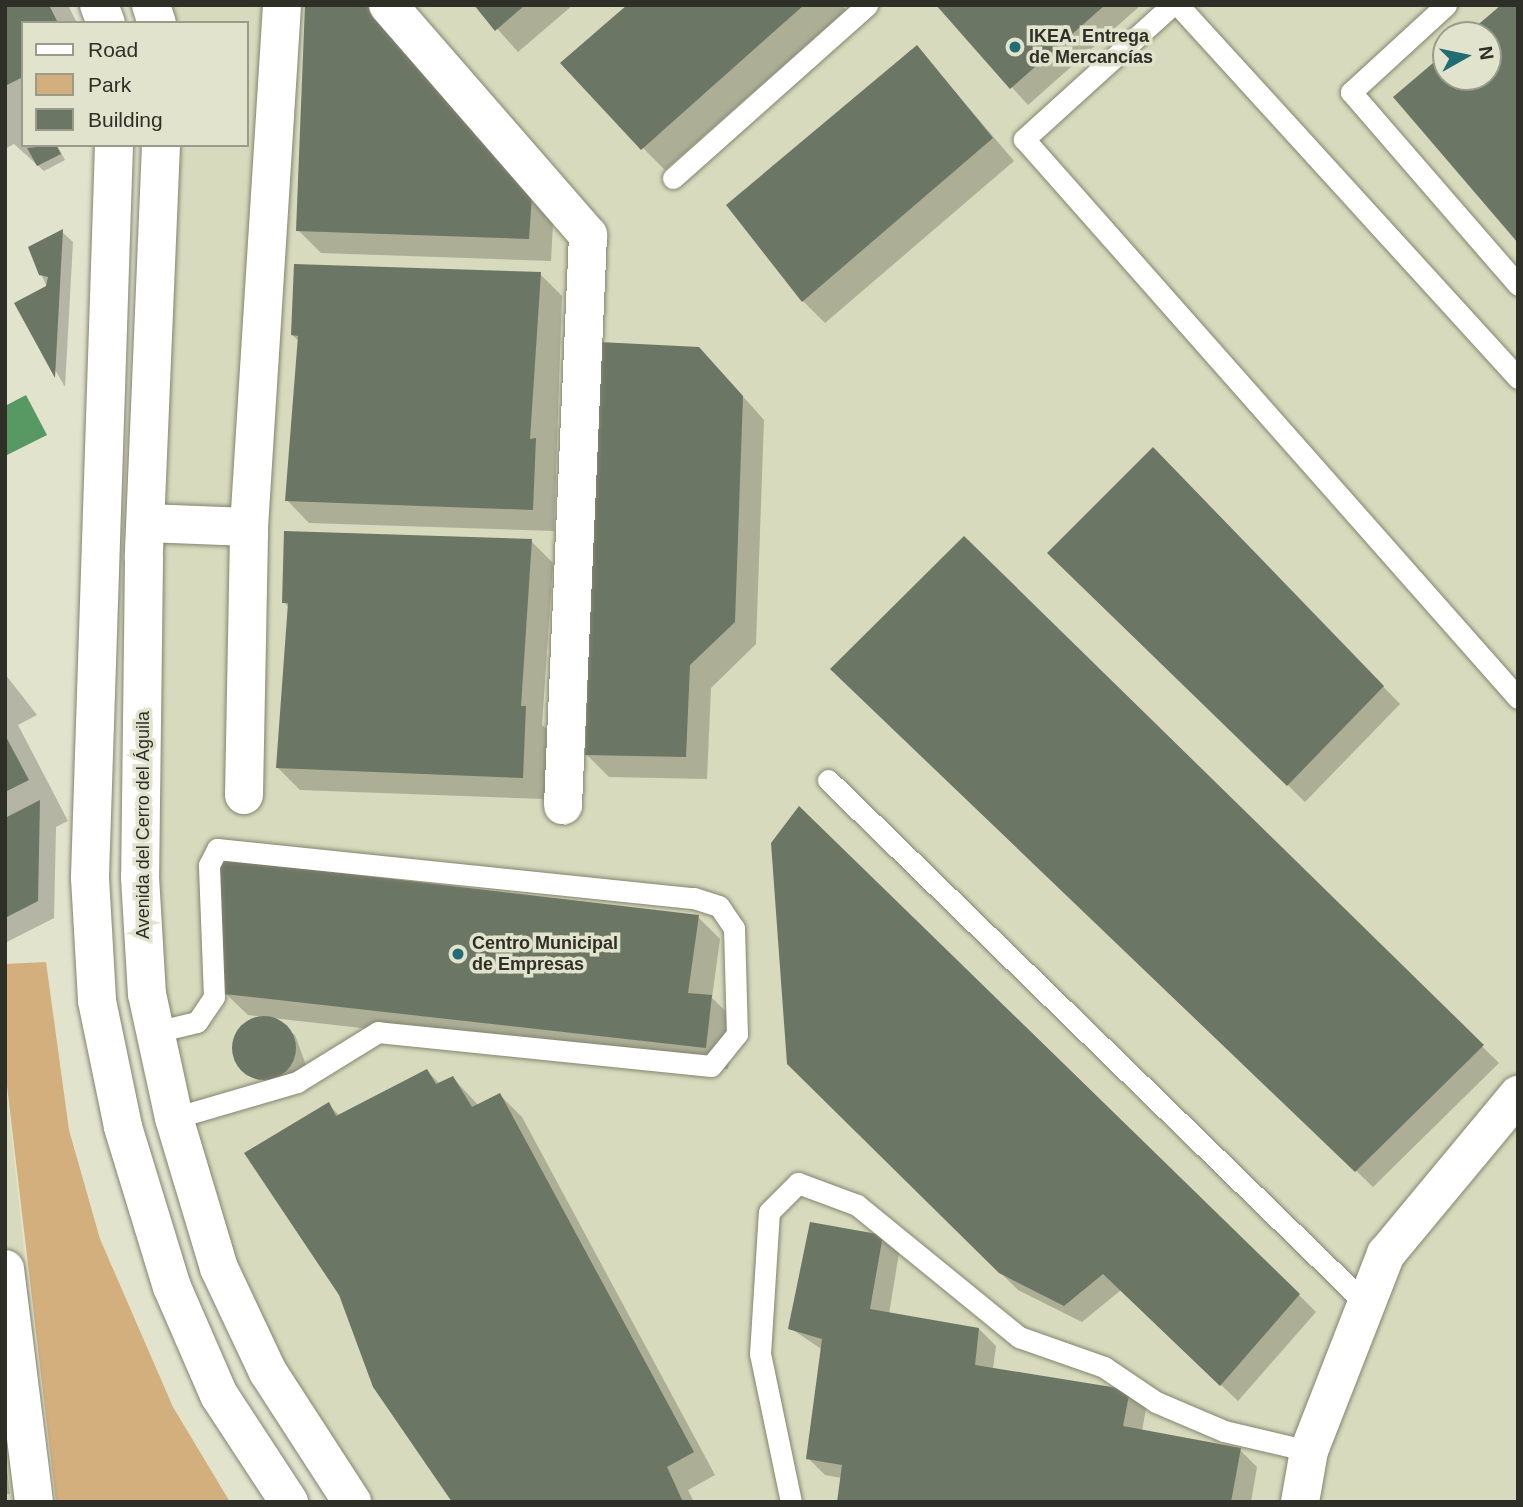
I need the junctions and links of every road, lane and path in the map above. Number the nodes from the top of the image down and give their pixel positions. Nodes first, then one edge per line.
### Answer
1 (282, 5) edge
2 (388, 5) edge
3 (867, 5) edge
4 (1172, 5) edge
5 (1178, 5) edge
6 (1446, 5) edge
7 (114, 147) edge
8 (161, 147) edge
9 (673, 178) dead end
10 (1518, 285) edge
11 (1518, 378) edge
12 (146, 523) junction
13 (249, 527) junction
14 (1518, 698) edge
15 (828, 780) dead end
16 (244, 795) dead end
17 (564, 805) dead end
18 (155, 1032) junction
19 (1518, 1095) edge
20 (174, 1118) junction
21 (5, 1269) edge
22 (1366, 1304) junction
23 (1309, 1451) junction
24 (34, 1502) edge
25 (289, 1502) edge
26 (352, 1502) edge
27 (791, 1502) edge
28 (1300, 1502) edge

1 - 13 main road
2 - 17 main road
3 - 9 lane
4 - 14 lane
5 - 11 lane
6 - 10 lane
7 - 25 main road
8 - 12 main road, Avenida del Cerro del Águila
12 - 13 main road
12 - 18 main road, Avenida del Cerro del Águila
13 - 16 main road
15 - 22 lane
18 - 20 main road, Avenida del Cerro del Águila
18 - 20 lane
19 - 22 main road
20 - 26 main road, Avenida del Cerro del Águila
21 - 24 main road
22 - 23 main road
23 - 27 lane
23 - 28 main road

